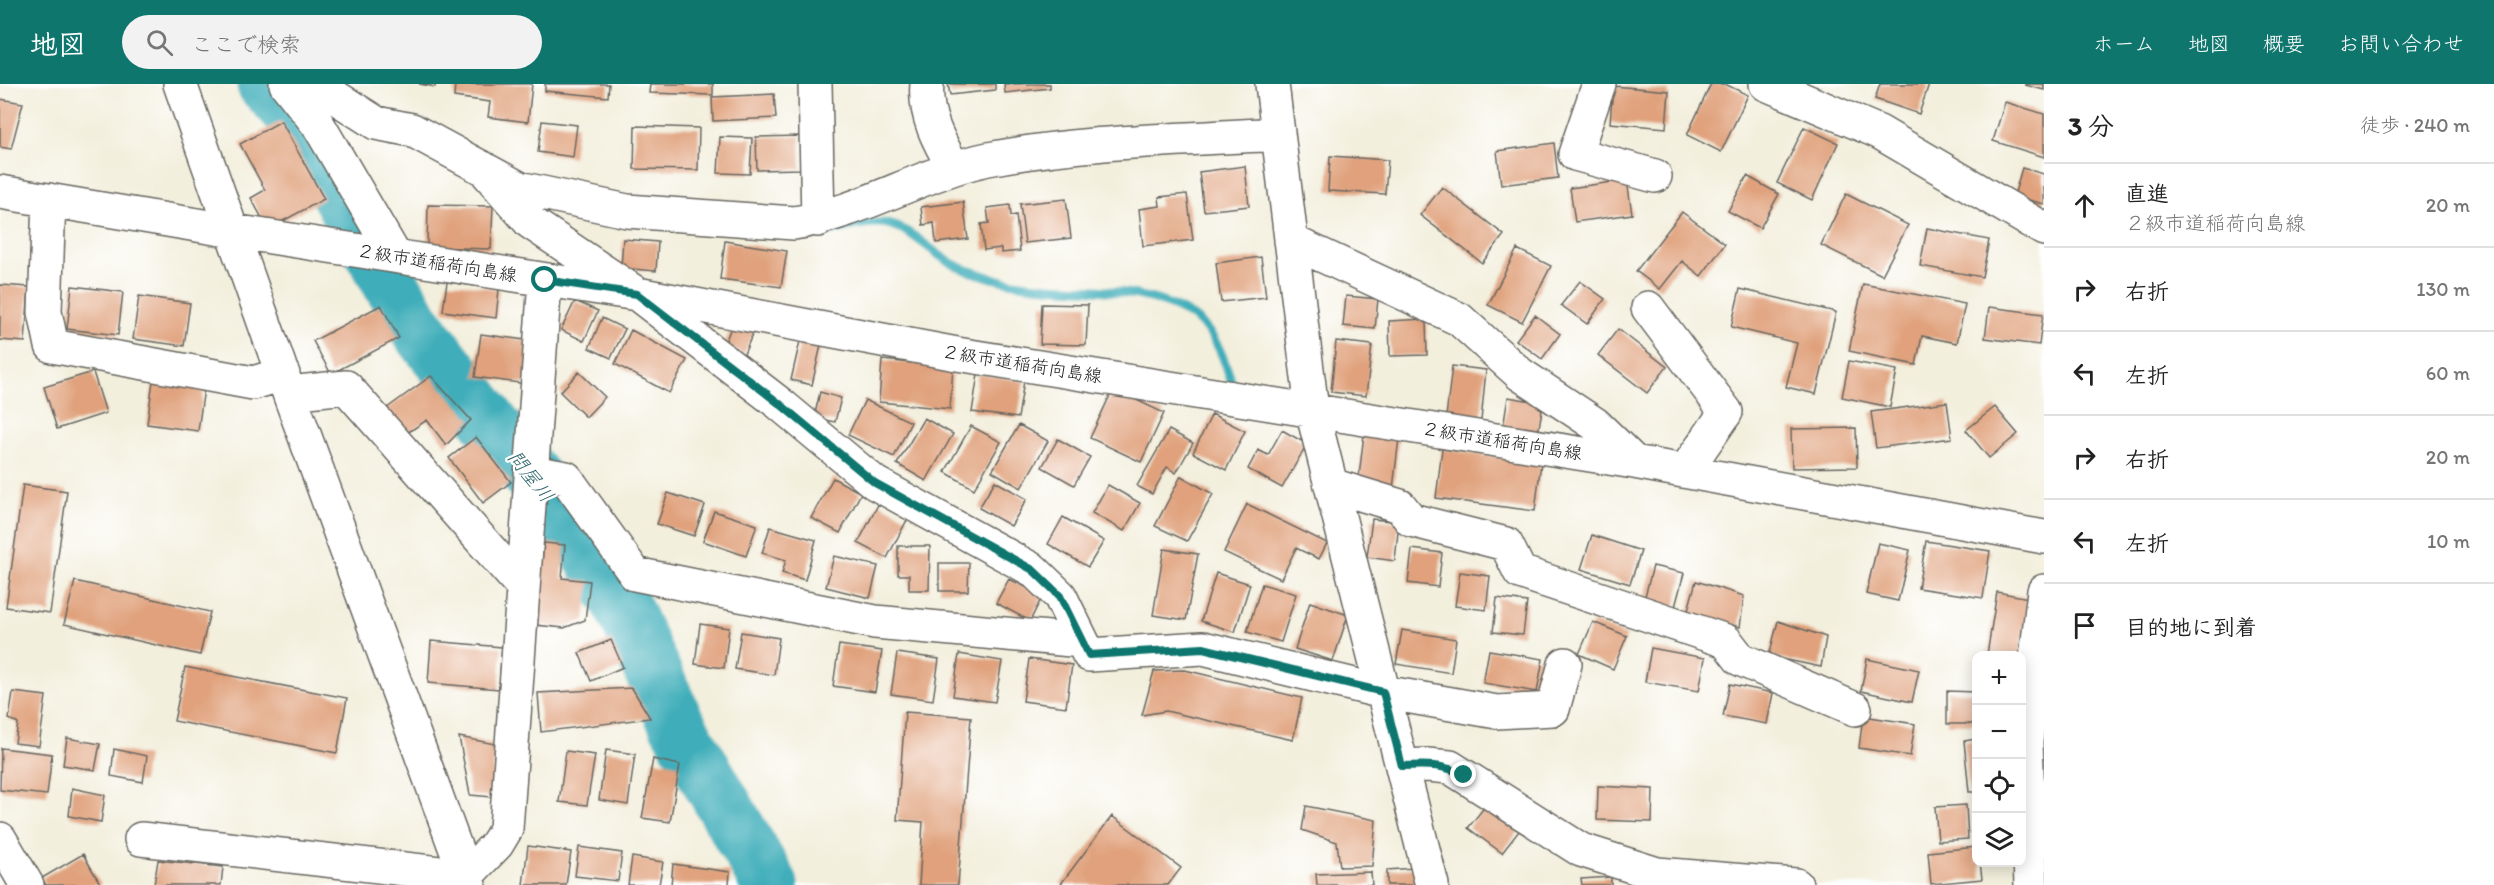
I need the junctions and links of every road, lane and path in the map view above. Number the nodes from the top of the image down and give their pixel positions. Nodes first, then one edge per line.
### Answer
1 (180, 84) edge
2 (286, 84) edge
3 (315, 84) edge
4 (815, 84) edge
5 (927, 84) edge
6 (1272, 84) edge
7 (1599, 84) edge
8 (1766, 84) edge
9 (1278, 134) junction
10 (483, 168) junction
11 (954, 168) junction
12 (1655, 176) dead end
13 (0, 192) edge
14 (49, 200) junction
15 (818, 220) junction
16 (2044, 228) edge
17 (233, 231) junction
18 (1291, 241) junction
19 (395, 256) junction
20 (545, 280) junction
21 (637, 294) junction
22 (1648, 308) dead end
23 (286, 384) junction
24 (1312, 410) junction
25 (1634, 462) junction
26 (1685, 471) junction
27 (532, 472) junction
28 (1331, 485) junction
29 (2044, 537) edge
30 (524, 587) junction
31 (2044, 591) edge
32 (1082, 641) junction
33 (1565, 664) dead end
34 (1383, 692) junction
35 (1855, 709) dead end
36 (1402, 766) junction
37 (0, 839) edge
38 (141, 839) dead end
39 (467, 880) edge
40 (27, 885) edge
41 (1432, 885) edge
42 (1796, 885) edge
43 (2031, 885) edge

1 - 17 street
2 - 19 street
3 - 10 street
4 - 15 street
5 - 11 street
6 - 9 street
7 - 12 street
8 - 16 street
9 - 11 street
9 - 18 street
10 - 15 street
10 - 21 street
11 - 15 street
13 - 14 street, ２級市道稲荷向島線
14 - 17 street, ２級市道稲荷向島線
14 - 23 street
17 - 19 street, ２級市道稲荷向島線
17 - 23 street
18 - 24 street
18 - 25 street
19 - 20 street, ２級市道稲荷向島線
20 - 21 street, ２級市道稲荷向島線
20 - 27 street
21 - 24 street, ２級市道稲荷向島線
21 - 32 street
22 - 26 street
23 - 30 street
23 - 39 street
24 - 25 street, ２級市道稲荷向島線
24 - 28 street
25 - 26 street, ２級市道稲荷向島線
26 - 29 street, ２級市道稲荷向島線
27 - 30 street
27 - 32 street
28 - 34 street
28 - 35 street
30 - 39 street
31 - 43 street
32 - 34 street
33 - 34 street
34 - 36 street
36 - 41 street
36 - 42 street
37 - 40 street
38 - 39 street

